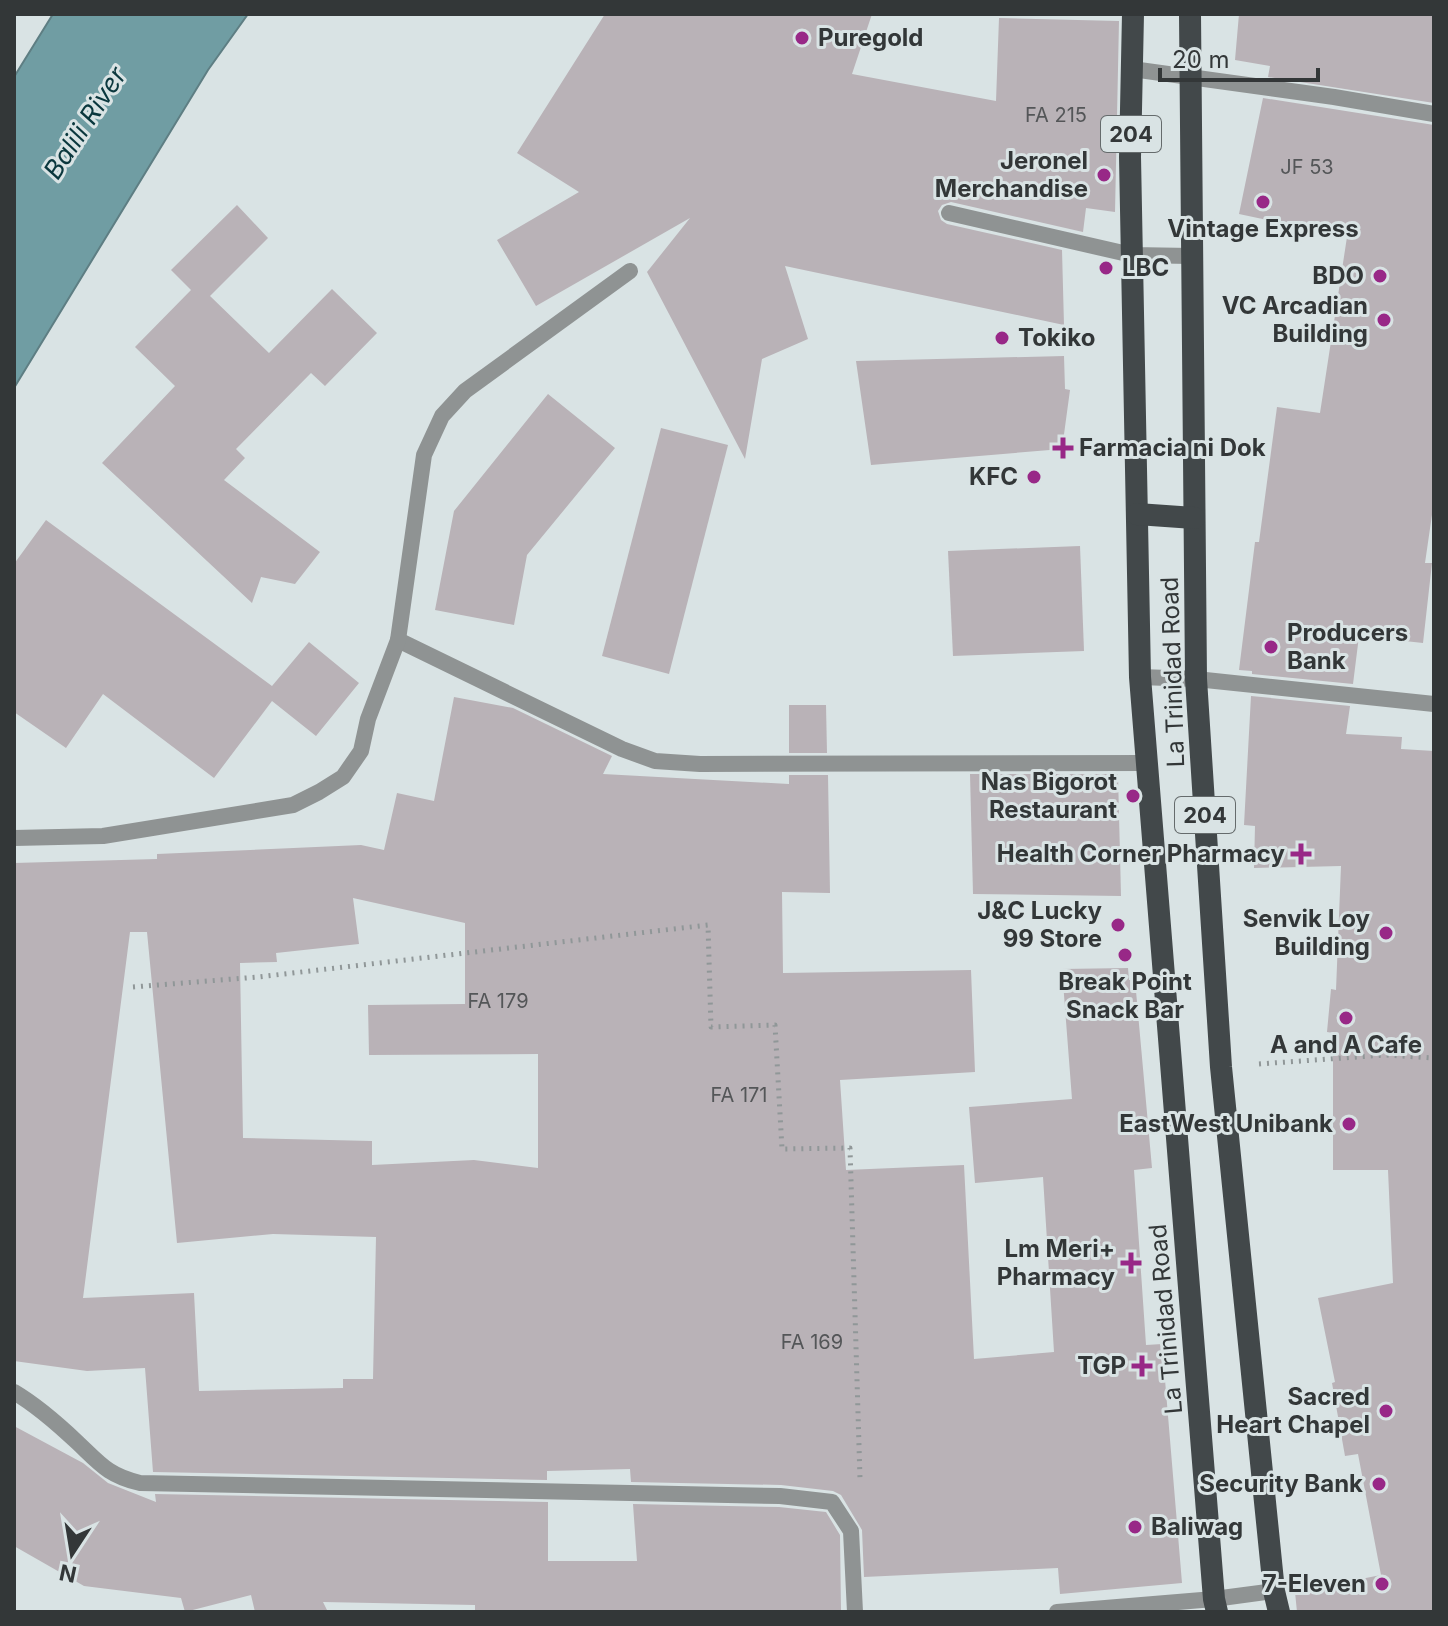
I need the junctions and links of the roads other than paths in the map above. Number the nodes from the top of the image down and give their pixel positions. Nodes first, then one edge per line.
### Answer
1 (1133, 14) edge
2 (1190, 14) edge
3 (1132, 69) junction
4 (1190, 76) junction
5 (1434, 114) edge
6 (949, 213) dead end
7 (1132, 255) junction
8 (1191, 256) junction
9 (630, 271) dead end
10 (1137, 514) junction
11 (1194, 518) junction
12 (398, 640) junction
13 (1140, 677) junction
14 (1196, 679) junction
15 (1434, 704) edge
16 (1148, 763) junction
17 (14, 838) edge
18 (14, 1392) edge
19 (1276, 1601) edge
20 (1216, 1605) edge
21 (855, 1612) edge
22 (1057, 1612) edge

1 - 3 highway, La Trinidad Road / 204
2 - 4 highway, La Trinidad Road / 204
3 - 4 street
3 - 7 highway, La Trinidad Road / 204
4 - 5 street
4 - 8 highway, La Trinidad Road / 204
6 - 7 street
7 - 8 street
7 - 10 highway, La Trinidad Road / 204
8 - 11 highway, La Trinidad Road / 204
9 - 12 street
10 - 11 highway
10 - 13 highway, La Trinidad Road / 204
11 - 14 highway, La Trinidad Road / 204
12 - 16 street
12 - 17 street
13 - 14 street
13 - 16 highway, La Trinidad Road / 204
14 - 15 street
14 - 19 highway, La Trinidad Road / 204
16 - 20 highway, La Trinidad Road / 204
18 - 21 street
19 - 20 street
20 - 22 street

